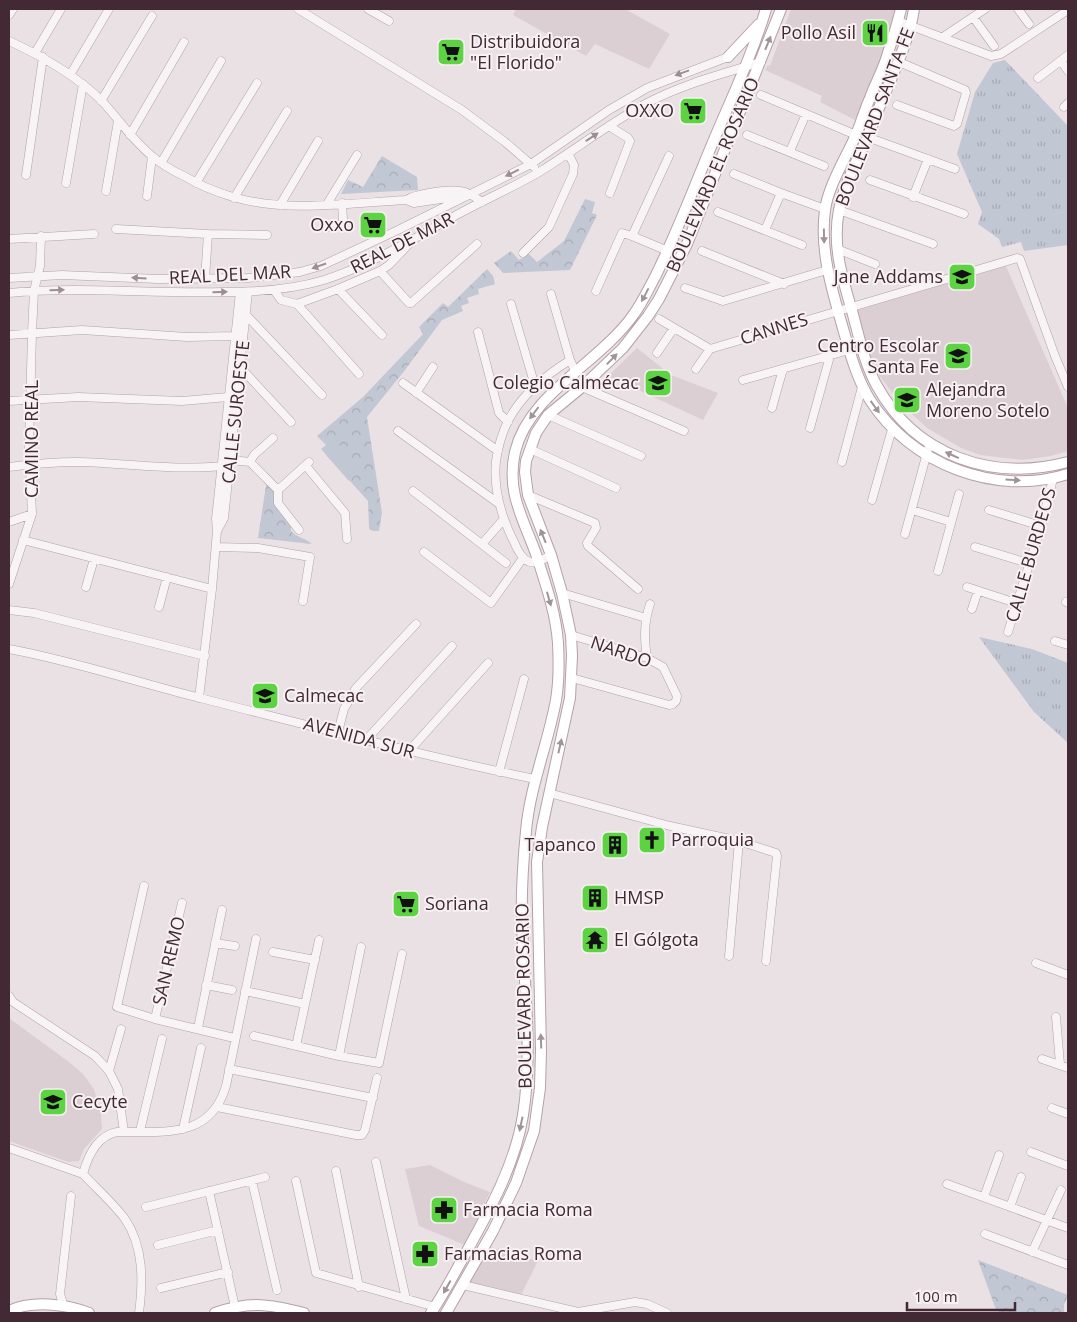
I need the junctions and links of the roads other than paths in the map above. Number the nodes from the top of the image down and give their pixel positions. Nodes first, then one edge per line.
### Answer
1 (13, 9) edge
2 (61, 9) edge
3 (109, 9) edge
4 (298, 9) edge
5 (368, 9) edge
6 (781, 9) edge
7 (900, 9) edge
8 (914, 9) edge
9 (985, 9) edge
10 (1018, 9) edge
11 (1068, 10) edge
12 (380, 12) edge
13 (764, 14) edge
14 (9, 15) edge
15 (152, 16) dead end
16 (973, 18) junction
17 (389, 21) dead end
18 (898, 21) junction
19 (1029, 24) dead end
20 (911, 26) junction
21 (944, 37) junction
22 (9, 40) edge
23 (184, 42) dead end
24 (994, 46) dead end
25 (36, 53) junction
26 (1068, 55) edge
27 (43, 57) junction
28 (728, 57) joint
29 (221, 61) dead end
30 (1061, 61) junction
31 (761, 62) junction
32 (898, 62) junction
33 (746, 66) junction
34 (1068, 71) edge
35 (70, 75) junction
36 (1038, 78) dead end
37 (257, 83) dead end
38 (83, 84) junction
39 (761, 95) dead end
40 (870, 98) junction
41 (102, 101) junction
42 (881, 102) junction
43 (897, 105) dead end
44 (287, 111) dead end
45 (806, 114) junction
46 (118, 121) junction
47 (609, 126) junction
48 (130, 135) junction
49 (747, 135) dead end
50 (856, 135) junction
51 (867, 137) junction
52 (318, 141) dead end
53 (790, 151) junction
54 (568, 153) junction
55 (357, 155) dead end
56 (669, 156) dead end
57 (152, 157) junction
58 (928, 159) junction
59 (160, 163) junction
60 (531, 164) junction
61 (824, 166) dead end
62 (955, 169) dead end
63 (539, 172) junction
64 (734, 174) dead end
65 (838, 174) junction
66 (26, 175) dead end
67 (848, 178) junction
68 (870, 180) dead end
69 (66, 183) dead end
70 (196, 183) junction
71 (106, 191) dead end
72 (610, 192) dead end
73 (781, 193) junction
74 (470, 194) junction
75 (147, 196) dead end
76 (914, 197) junction
77 (234, 198) junction
78 (462, 198) junction
79 (406, 200) junction
80 (482, 202) junction
81 (342, 203) junction
82 (327, 204) junction
83 (280, 205) junction
84 (474, 206) junction
85 (825, 209) junction
86 (839, 210) junction
87 (718, 212) dead end
88 (964, 214) dead end
89 (325, 228) dead end
90 (116, 229) dead end
91 (765, 230) junction
92 (94, 234) dead end
93 (208, 234) junction
94 (267, 235) dead end
95 (41, 236) junction
96 (632, 236) junction
97 (414, 238) junction
98 (9, 239) edge
99 (477, 244) dead end
100 (933, 244) dead end
101 (802, 245) dead end
102 (837, 249) junction
103 (668, 251) junction
104 (702, 251) dead end
105 (522, 253) dead end
106 (875, 264) dead end
107 (827, 270) junction
108 (380, 271) junction
109 (37, 276) junction
110 (9, 278) edge
111 (206, 279) junction
112 (784, 284) junction
113 (684, 288) dead end
114 (338, 289) junction
115 (274, 290) junction
116 (34, 291) junction
117 (596, 291) dead end
118 (244, 292) junction
119 (9, 293) edge
120 (551, 294) dead end
121 (297, 304) junction
122 (511, 304) dead end
123 (851, 307) junction
124 (838, 310) junction
125 (247, 316) junction
126 (659, 319) dead end
127 (674, 328) junction
128 (478, 332) dead end
129 (32, 333) junction
130 (9, 335) edge
131 (382, 335) dead end
132 (235, 336) junction
133 (710, 349) junction
134 (849, 350) junction
135 (657, 353) dead end
136 (830, 356) junction
137 (570, 360) junction
138 (433, 367) dead end
139 (241, 368) junction
140 (783, 369) junction
141 (696, 370) dead end
142 (576, 373) junction
143 (359, 374) dead end
144 (743, 380) dead end
145 (403, 383) dead end
146 (534, 386) junction
147 (582, 387) junction
148 (862, 387) junction
149 (1068, 387) edge
150 (416, 393) junction
151 (322, 395) dead end
152 (228, 397) junction
153 (31, 399) junction
154 (9, 401) edge
155 (772, 408) dead end
156 (548, 415) junction
157 (291, 422) dead end
158 (508, 422) junction
159 (810, 428) dead end
160 (892, 429) junction
161 (398, 431) dead end
162 (684, 431) dead end
163 (273, 438) dead end
164 (930, 444) junction
165 (530, 449) junction
166 (498, 452) junction
167 (926, 455) junction
168 (641, 456) dead end
169 (231, 460) junction
170 (250, 462) junction
171 (842, 462) dead end
172 (1068, 462) edge
173 (30, 464) junction
174 (221, 466) junction
175 (9, 467) edge
176 (1068, 474) edge
177 (1053, 479) junction
178 (616, 488) dead end
179 (278, 490) junction
180 (413, 491) dead end
181 (528, 494) junction
182 (959, 494) dead end
183 (872, 500) dead end
184 (498, 503) junction
185 (912, 510) junction
186 (988, 510) dead end
187 (32, 514) junction
188 (503, 520) junction
189 (9, 522) edge
190 (951, 522) junction
191 (1041, 526) junction
192 (300, 530) dead end
193 (217, 531) junction
194 (905, 534) dead end
195 (347, 539) dead end
196 (24, 540) junction
197 (482, 544) junction
198 (216, 547) junction
199 (975, 548) dead end
200 (424, 552) dead end
201 (551, 555) junction
202 (523, 558) junction
203 (94, 559) junction
204 (506, 562) dead end
205 (538, 562) junction
206 (1028, 563) junction
207 (938, 571) dead end
208 (166, 577) junction
209 (9, 584) edge
210 (86, 587) dead end
211 (967, 587) dead end
212 (212, 589) junction
213 (638, 589) dead end
214 (978, 591) junction
215 (562, 593) junction
216 (303, 602) dead end
217 (1016, 603) junction
218 (650, 604) dead end
219 (159, 607) dead end
220 (972, 609) dead end
221 (9, 610) edge
222 (646, 618) junction
223 (416, 624) dead end
224 (1008, 632) dead end
225 (571, 635) junction
226 (1055, 641) dead end
227 (1068, 645) edge
228 (452, 646) dead end
229 (9, 650) edge
230 (205, 656) junction
231 (646, 658) junction
232 (488, 663) dead end
233 (524, 678) dead end
234 (572, 678) junction
235 (199, 698) junction
236 (338, 732) junction
237 (366, 740) junction
238 (408, 751) junction
239 (499, 772) junction
240 (536, 779) junction
241 (549, 794) junction
242 (739, 841) junction
243 (522, 869) junction
244 (538, 870) junction
245 (144, 886) dead end
246 (182, 903) dead end
247 (222, 910) dead end
248 (256, 939) dead end
249 (319, 940) dead end
250 (215, 943) junction
251 (235, 946) dead end
252 (360, 947) dead end
253 (273, 952) dead end
254 (402, 954) dead end
255 (728, 956) dead end
256 (315, 960) junction
257 (766, 960) dead end
258 (1036, 963) dead end
259 (1068, 976) edge
260 (206, 985) junction
261 (232, 990) dead end
262 (245, 991) junction
263 (9, 996) edge
264 (305, 1004) junction
265 (1056, 1017) dead end
266 (156, 1019) junction
267 (198, 1028) junction
268 (121, 1029) dead end
269 (254, 1036) dead end
270 (234, 1038) junction
271 (162, 1039) dead end
272 (296, 1046) junction
273 (201, 1048) dead end
274 (339, 1056) junction
275 (1042, 1059) dead end
276 (1060, 1064) junction
277 (229, 1068) junction
278 (1068, 1068) edge
279 (109, 1071) junction
280 (377, 1078) dead end
281 (372, 1098) junction
282 (217, 1107) junction
283 (1052, 1108) dead end
284 (1068, 1114) edge
285 (183, 1129) junction
286 (140, 1131) junction
287 (124, 1132) junction
288 (9, 1148) edge
289 (1031, 1152) dead end
290 (1000, 1155) dead end
291 (376, 1162) dead end
292 (1068, 1166) edge
293 (507, 1169) junction
294 (336, 1171) dead end
295 (84, 1174) junction
296 (520, 1174) junction
297 (265, 1177) dead end
298 (1021, 1177) dead end
299 (252, 1181) junction
300 (296, 1181) dead end
301 (947, 1184) dead end
302 (209, 1190) junction
303 (1061, 1190) dead end
304 (71, 1196) dead end
305 (984, 1197) junction
306 (146, 1207) dead end
307 (1010, 1207) junction
308 (1047, 1220) junction
309 (1068, 1228) edge
310 (218, 1230) junction
311 (985, 1234) dead end
312 (158, 1245) dead end
313 (1032, 1252) junction
314 (1068, 1265) edge
315 (228, 1272) junction
316 (463, 1284) junction
317 (359, 1286) junction
318 (161, 1288) dead end
319 (277, 1290) dead end
320 (60, 1294) junction
321 (406, 1299) junction
322 (647, 1304) junction
323 (52, 1306) junction
324 (64, 1307) junction
325 (234, 1307) junction
326 (433, 1310) edge
327 (9, 1311) edge
328 (89, 1313) edge
329 (139, 1313) edge
330 (215, 1313) edge
331 (304, 1313) edge
332 (446, 1313) edge
333 (578, 1313) edge
334 (642, 1313) edge
335 (667, 1313) edge

1 - 14 street
2 - 25 street
3 - 35 street
4 - 60 street
5 - 12 street
31 -> 6 main road, BOULEVARD EL ROSARIO
7 - 18 main road, BOULEVARD SANTA FE
8 - 20 main road, BOULEVARD SANTA FE
9 - 16 street
10 - 19 street
11 - 21 street
12 - 17 street
13 - 28 main road
13 - 33 main road, BOULEVARD EL ROSARIO
15 - 41 street
16 - 21 street
16 - 24 street
18 - 20 street
18 - 40 main road, BOULEVARD SANTA FE
20 - 21 street
20 - 32 main road, BOULEVARD SANTA FE
22 - 25 street
23 - 48 street
25 - 27 street
26 - 30 street
27 - 35 street
27 - 66 street
28 -> 60 street, REAL DEL MAR
29 - 59 street
30 - 34 street
30 - 36 street
31 - 33 street, REAL DE MAR
147 -> 31 main road, BOULEVARD EL ROSARIO
32 - 42 main road, BOULEVARD SANTA FE
32 - 43 street
33 - 47 street, REAL DE MAR
33 - 103 main road, BOULEVARD EL ROSARIO
35 - 38 street
37 - 70 street
38 - 41 street
38 - 69 street
39 - 45 street
40 - 42 street
40 - 50 main road, BOULEVARD SANTA FE
41 - 46 street
42 - 51 main road, BOULEVARD SANTA FE
44 - 77 street
45 - 50 street
45 - 53 street
46 - 48 street
46 - 71 street
54 -> 47 street, REAL DE MAR
47 - 72 street
48 - 57 street
49 - 53 street
50 - 65 main road, BOULEVARD SANTA FE
51 - 58 street
51 - 67 main road, BOULEVARD SANTA FE
52 - 83 street
53 - 61 street
54 - 63 street, REAL DE MAR
54 - 105 street
55 - 82 street
56 - 96 street
57 - 59 street
57 - 75 street
58 - 62 street
58 - 76 street
59 - 70 street
60 - 63 street
60 -> 74 street, REAL DEL MAR
63 - 80 street, REAL DE MAR
64 - 73 street
65 - 67 street
65 - 85 main road, BOULEVARD SANTA FE
67 - 86 main road, BOULEVARD SANTA FE
68 - 76 street
70 - 77 street
73 - 85 street
73 - 91 street
74 - 78 street, REAL DEL MAR
74 - 79 street
74 - 80 street
76 - 88 street
77 - 83 street
78 - 79 street
78 - 84 street
78 -> 111 street, REAL DEL MAR
79 - 81 street
80 - 84 street, REAL DE MAR
81 - 82 street
81 - 89 street
82 - 83 street
84 - 97 street, REAL DE MAR
85 -> 107 main road, BOULEVARD SANTA FE
86 - 100 street
86 - 102 main road, BOULEVARD SANTA FE
87 - 91 street
90 - 93 street
91 - 101 street
92 - 95 street
93 - 94 street
93 - 111 street
95 - 98 street
95 - 109 street, CAMINO REAL
96 - 103 street
96 - 117 street
97 - 108 street
97 - 115 street, REAL DE MAR
99 - 108 street
102 - 106 street
102 - 123 main road, BOULEVARD SANTA FE
103 -> 142 main road, BOULEVARD EL ROSARIO
104 - 112 street
107 - 112 street
107 - 124 main road, BOULEVARD SANTA FE
108 - 114 street
109 - 110 street, REAL DEL MAR
111 -> 109 street, REAL DEL MAR
109 - 116 street, CAMINO REAL
112 - 113 street
114 - 121 street
114 - 131 street
115 - 118 street, REAL DE MAR
115 - 121 street
116 -> 118 street, REAL DE MAR
116 - 119 street, REAL DE MAR
116 - 129 street, CAMINO REAL
118 - 125 street, CALLE SUROESTE
118 - 132 street, CALLE SUROESTE
120 - 137 street
121 - 143 street
122 - 146 street
123 - 124 street, CANNES
123 - 149 street, CANNES
123 - 164 main road, BOULEVARD SANTA FE
124 - 133 street, CANNES
124 - 134 main road, BOULEVARD SANTA FE
125 - 139 street, CALLE SUROESTE
125 - 151 street
126 - 127 street
127 - 133 street
127 - 135 street
128 - 158 street
129 - 130 street
129 - 132 street
129 - 153 street, CAMINO REAL
132 - 152 street, CALLE SUROESTE
133 - 141 street
134 - 136 street
134 - 148 main road, BOULEVARD SANTA FE
136 - 140 street
136 - 159 street
137 - 142 street
137 - 146 street
138 - 150 street
139 - 157 street
139 - 169 street, CALLE SUROESTE
140 - 144 street
140 - 155 street
142 -> 205 main road, BOULEVARD EL ROSARIO
145 - 150 street
146 - 158 street
147 - 156 main road, BOULEVARD EL ROSARIO
147 - 162 street
148 -> 160 main road, BOULEVARD SANTA FE
148 - 171 street
150 - 166 street
152 - 153 street
152 - 174 street, CALLE SUROESTE
153 - 154 street
153 - 173 street, CAMINO REAL
156 - 165 main road, BOULEVARD EL ROSARIO
156 - 168 street
158 - 166 street
160 - 167 main road, BOULEVARD SANTA FE
160 - 183 street
161 - 184 street
163 - 170 street
164 - 167 street
172 -> 164 main road, BOULEVARD SANTA FE
165 - 178 street
165 - 181 main road, BOULEVARD EL ROSARIO
166 - 184 street
167 -> 177 main road, BOULEVARD SANTA FE
167 - 185 street
169 - 170 street
169 - 193 street, CALLE SUROESTE
170 - 179 street
173 - 174 street
173 - 175 street
173 - 187 street, CAMINO REAL
174 - 193 street, CALLE SUROESTE
176 - 177 main road, BOULEVARD SANTA FE
177 - 191 street, CALLE BURDEOS
179 - 192 street
179 - 195 street
180 - 197 street
201 -> 181 main road, BOULEVARD EL ROSARIO
181 - 213 street
182 - 190 street
184 - 188 street
185 - 190 street
185 - 194 street
186 - 191 street
187 - 189 street
187 - 196 street, CAMINO REAL
188 - 197 street
188 - 202 street
190 - 207 street
191 - 206 street, CALLE BURDEOS
193 - 198 street, CALLE SUROESTE
196 - 203 street
196 - 209 street, CAMINO REAL
197 - 204 street
198 - 212 street, CALLE SUROESTE
198 - 216 street
199 - 206 street
200 - 202 street
201 - 205 street
201 - 215 main road, BOULEVARD EL ROSARIO
202 - 205 street
203 - 208 street
203 - 210 street
205 -> 240 main road, BOULEVARD EL ROSARIO
206 - 217 street, CALLE BURDEOS
208 - 212 street
208 - 219 street
211 - 214 street
212 - 230 street, CALLE SUROESTE
214 - 217 street
214 - 220 street
215 - 222 street
215 - 225 main road, BOULEVARD EL ROSARIO
217 - 224 street, CALLE BURDEOS
218 - 222 street
221 - 230 street
222 - 231 street
223 - 236 street
225 - 231 street, NARDO
225 - 234 main road, BOULEVARD EL ROSARIO
226 - 227 street
228 - 237 street
229 - 235 street, AVENIDA SUR
230 - 235 street, CALLE SUROESTE
231 - 234 street, NARDO
232 - 238 street
233 - 239 street
241 -> 234 main road, BOULEVARD EL ROSARIO
235 - 236 street, AVENIDA SUR
236 - 237 street, AVENIDA SUR
237 - 238 street, AVENIDA SUR
238 - 239 street, AVENIDA SUR
239 - 240 street, AVENIDA SUR
240 - 243 main road, BOULEVARD ROSARIO
241 - 242 street
241 - 244 main road, BOULEVARD ROSARIO
242 - 255 street
242 - 257 street
243 - 244 main road
243 -> 293 main road, BOULEVARD ROSARIO
296 -> 244 main road, BOULEVARD ROSARIO
245 - 266 street
246 - 266 street, SAN REMO
247 - 250 street
248 - 262 street
249 - 256 street
250 - 251 street
250 - 260 street
252 - 274 street
253 - 256 street
254 - 274 street
256 - 264 street
258 - 259 street
260 - 261 street
260 - 267 street
262 - 264 street
262 - 270 street
263 - 279 street
264 - 272 street
265 - 276 street
266 - 267 street
267 - 270 street
268 - 279 street
269 - 272 street
270 - 277 street
271 - 286 street
272 - 274 street
273 - 285 street
275 - 276 street
276 - 278 street
277 - 281 street
277 - 282 street
279 - 287 street
280 - 281 street
281 - 282 street
282 - 285 street
283 - 284 street
285 - 286 street
286 - 287 street
287 - 295 street
288 - 295 street
289 - 292 street
290 - 305 street
291 - 321 street
293 - 296 main road
293 -> 326 main road, BOULEVARD ROSARIO
294 - 317 street
295 - 329 street
296 - 316 main road, BOULEVARD ROSARIO
297 - 299 street
298 - 307 street
299 - 302 street
299 - 319 street
300 - 317 street
301 - 305 street
302 - 306 street
302 - 310 street
303 - 308 street
304 - 320 street
305 - 307 street
307 - 308 street
308 - 309 street
308 - 313 street
310 - 312 street
310 - 315 street
311 - 313 street
313 - 314 street
315 - 318 street
315 - 325 street
316 - 332 main road, BOULEVARD ROSARIO
316 - 333 street
317 - 321 street
320 - 323 street
320 - 324 street
321 - 326 street
322 - 333 street
322 - 334 street
322 - 335 street
323 - 324 main road
323 - 327 main road
324 - 328 main road
325 - 330 main road
325 - 331 main road

